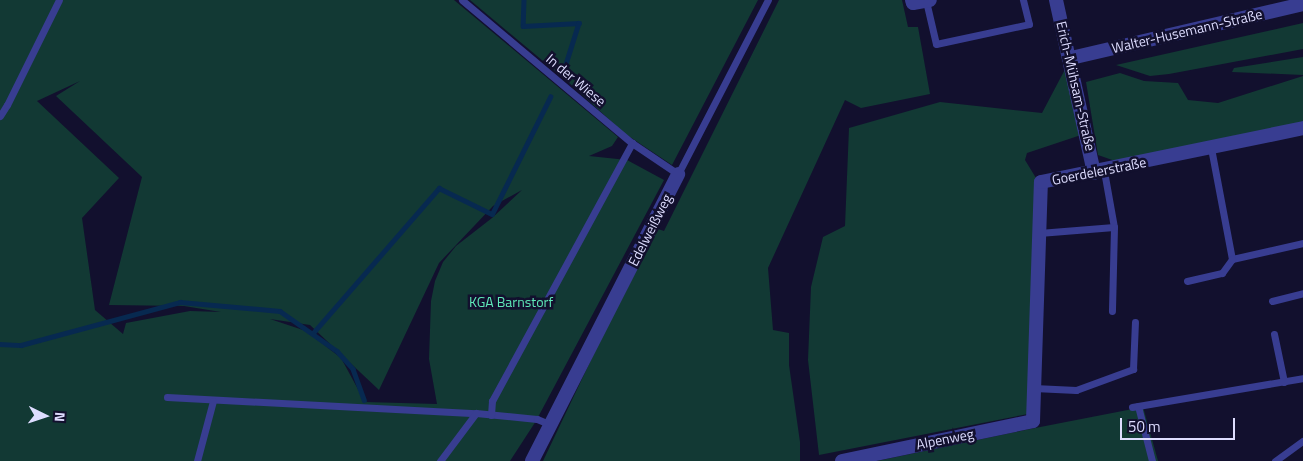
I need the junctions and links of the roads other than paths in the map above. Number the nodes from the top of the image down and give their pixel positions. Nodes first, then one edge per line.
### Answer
1 (59, 0) edge
2 (462, 0) edge
3 (768, 0) edge
4 (912, 0) edge
5 (928, 0) edge
6 (1023, 0) edge
7 (1056, 0) edge
8 (1303, 4) edge
9 (1071, 58) junction
10 (4, 104) edge
11 (0, 116) edge
12 (1303, 128) edge
13 (632, 143) junction
14 (1211, 148) junction
15 (1099, 172) junction
16 (678, 174) junction
17 (1114, 227) junction
18 (1039, 234) junction
19 (1303, 243) edge
20 (1232, 259) junction
21 (1187, 281) dead end
22 (1303, 293) edge
23 (1272, 301) dead end
24 (1112, 311) dead end
25 (1135, 322) dead end
26 (1274, 334) dead end
27 (1303, 378) edge
28 (1284, 382) junction
29 (1034, 388) junction
30 (167, 397) dead end
31 (213, 401) junction
32 (476, 413) junction
33 (491, 415) junction
34 (1033, 421) joint
35 (549, 424) junction
36 (1303, 441) edge
37 (197, 461) edge
38 (440, 461) edge
39 (532, 461) edge
40 (842, 461) edge
41 (1152, 461) edge
42 (1275, 461) edge

1 - 10 lane
2 - 13 lane, In der Wiese
3 - 16 lane, Edelweißweg
4 - 5 street
5 - 6 lane
7 - 9 street, Erich-Mühsam-Straße
8 - 9 street, Walter-Husemann-Straße
9 - 15 street, Erich-Mühsam-Straße
10 - 11 lane
12 - 14 street, Goerdelerstraße
13 - 16 lane, In der Wiese
13 - 33 lane
14 - 15 street, Goerdelerstraße
14 - 20 lane
15 - 17 lane
15 - 18 street, Goerdelerstraße
16 - 35 street, Edelweißweg
17 - 18 lane
17 - 24 lane
18 - 29 street, Goerdelerstraße
19 - 20 lane
20 - 21 lane
22 - 23 lane
25 - 29 lane
26 - 28 lane
27 - 28 lane
28 - 41 lane
29 - 34 street, Goerdelerstraße
30 - 31 lane
31 - 32 lane
31 - 37 lane
32 - 33 lane
32 - 38 lane
33 - 35 lane
34 - 40 street, Alpenweg
35 - 39 street, Edelweißweg
36 - 42 lane

